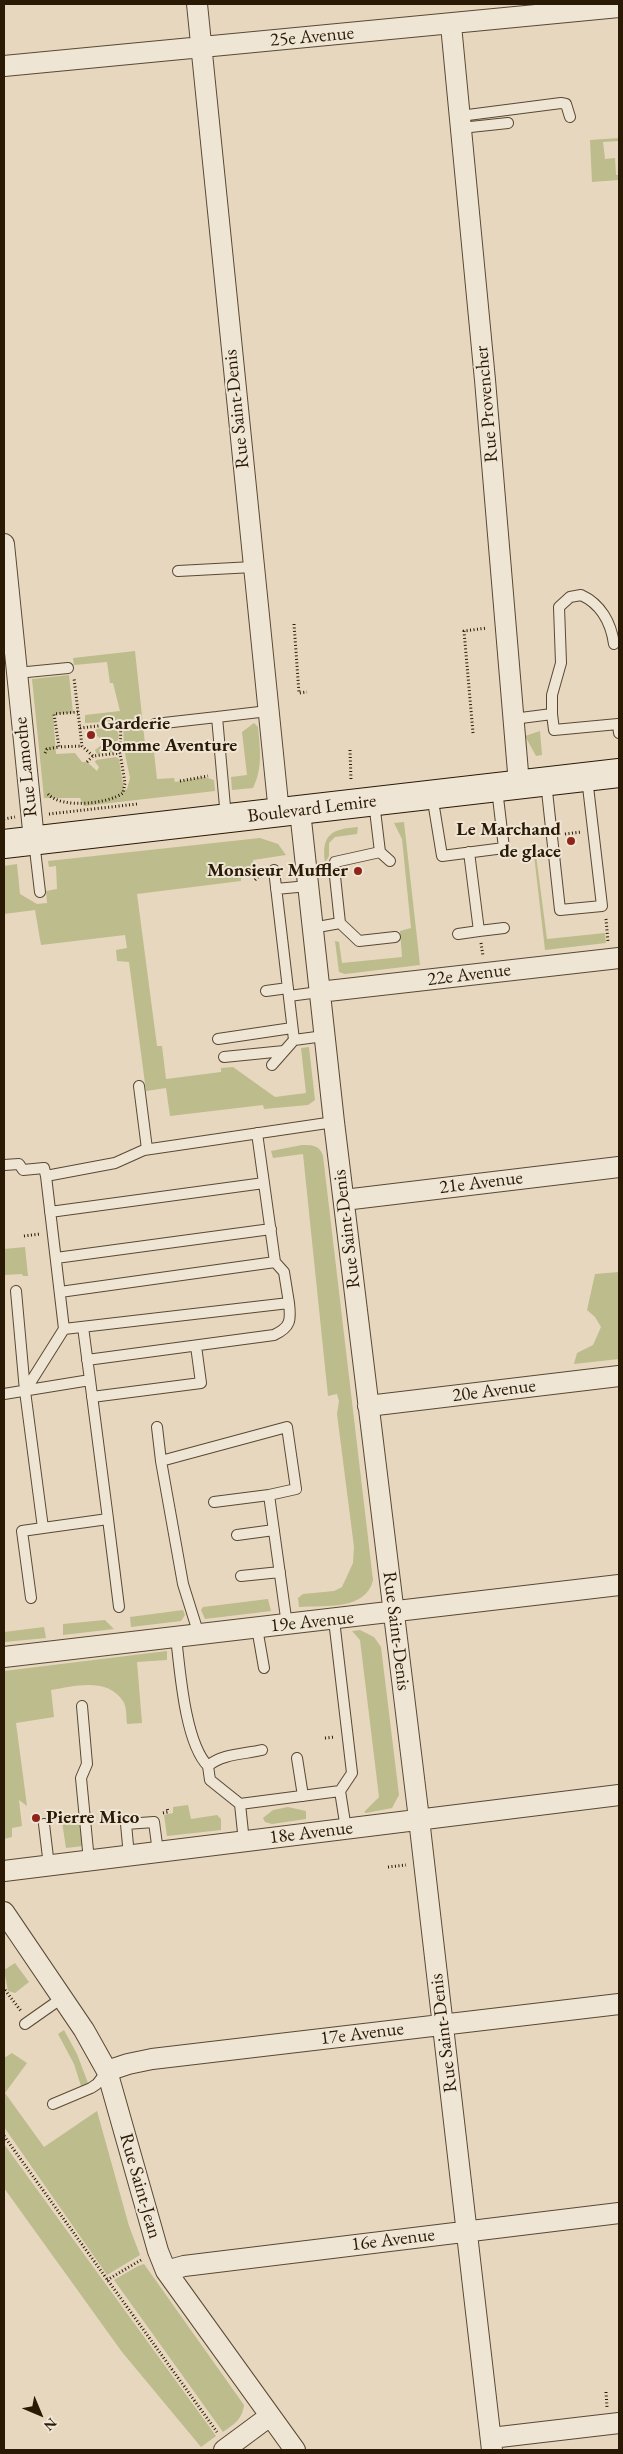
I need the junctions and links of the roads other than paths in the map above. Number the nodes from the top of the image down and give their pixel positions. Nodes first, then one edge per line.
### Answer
1 (197, 4) edge
2 (619, 7) edge
3 (451, 25) junction
4 (201, 47) junction
5 (4, 66) edge
6 (485, 113) junction
7 (570, 117) dead end
8 (460, 122) junction
9 (508, 123) dead end
10 (486, 125) junction
11 (4, 544) edge
12 (253, 566) junction
13 (178, 571) dead end
14 (614, 644) dead end
15 (71, 672) road end
16 (17, 673) junction
17 (268, 711) junction
18 (552, 714) junction
19 (217, 717) junction
20 (513, 719) junction
21 (155, 724) dead end
22 (619, 726) edge
23 (619, 773) edge
24 (587, 776) junction
25 (546, 781) junction
26 (507, 785) junction
27 (432, 794) junction
28 (374, 801) junction
29 (290, 812) junction
30 (226, 819) junction
31 (34, 840) junction
32 (4, 844) edge
33 (380, 852) junction
34 (470, 852) junction
35 (390, 861) dead end
36 (334, 867) junction
37 (274, 870) dead end
38 (307, 879) junction
39 (276, 889) junction
40 (40, 892) dead end
41 (340, 924) junction
42 (312, 928) junction
43 (504, 928) dead end
44 (479, 931) junction
45 (458, 934) dead end
46 (395, 937) dead end
47 (614, 950) edge
48 (266, 991) dead end
49 (288, 992) junction
50 (319, 992) junction
51 (292, 1028) junction
52 (324, 1036) junction
53 (218, 1039) dead end
54 (294, 1040) junction
55 (284, 1051) junction
56 (224, 1057) dead end
57 (272, 1066) dead end
58 (139, 1086) dead end
59 (334, 1122) junction
60 (257, 1133) junction
61 (147, 1149) junction
62 (4, 1165) edge
63 (619, 1167) edge
64 (46, 1176) junction
65 (264, 1184) junction
66 (344, 1200) junction
67 (50, 1212) junction
68 (270, 1229) junction
69 (56, 1258) junction
70 (275, 1262) junction
71 (16, 1291) dead end
72 (60, 1292) junction
73 (288, 1303) junction
74 (83, 1327) junction
75 (64, 1329) junction
76 (196, 1346) junction
77 (87, 1360) junction
78 (619, 1376) edge
79 (90, 1380) junction
80 (25, 1391) junction
81 (4, 1394) edge
82 (92, 1397) junction
83 (368, 1406) junction
84 (157, 1428) dead end
85 (161, 1461) junction
86 (269, 1495) junction
87 (214, 1502) dead end
88 (108, 1519) junction
89 (43, 1528) junction
90 (274, 1530) junction
91 (237, 1535) dead end
92 (280, 1572) junction
93 (241, 1576) dead end
94 (619, 1585) edge
95 (31, 1598) dead end
96 (119, 1607) dead end
97 (393, 1613) junction
98 (334, 1620) junction
99 (287, 1625) junction
100 (258, 1628) junction
101 (199, 1635) junction
102 (176, 1637) junction
103 (4, 1657) edge
104 (264, 1668) dead end
105 (82, 1706) dead end
106 (262, 1750) dead end
107 (298, 1758) dead end
108 (208, 1766) junction
109 (340, 1791) junction
110 (619, 1795) edge
111 (303, 1796) junction
112 (240, 1804) junction
113 (144, 1811) dead end
114 (419, 1819) junction
115 (145, 1823) junction
116 (44, 1824) dead end
117 (346, 1829) junction
118 (244, 1842) junction
119 (158, 1852) junction
120 (129, 1856) junction
121 (89, 1861) junction
122 (49, 1866) junction
123 (4, 1871) edge
124 (4, 1912) edge
125 (62, 1998) junction
126 (619, 2004) edge
127 (27, 2022) road end
128 (443, 2024) junction
129 (107, 2071) junction
130 (53, 2104) dead end
131 (619, 2213) edge
132 (466, 2232) junction
133 (166, 2271) junction
134 (270, 2416) junction
135 (619, 2423) edge
136 (491, 2444) edge
137 (221, 2445) edge
138 (295, 2450) edge

1 - 4 street, Rue Saint-Denis
2 - 3 street, 25e Avenue
3 - 4 street, 25e Avenue
3 - 8 street, Rue Provencher
4 - 5 street, 25e Avenue
4 - 12 street, Rue Saint-Denis
6 - 7 lane
6 - 8 lane
6 - 10 lane
8 - 10 lane
8 - 20 street, Rue Provencher
9 - 10 lane
11 - 16 street, Rue Lamothe
12 - 13 lane
12 - 17 street, Rue Saint-Denis
14 - 18 lane
15 - 16 lane
16 - 31 street, Rue Lamothe
17 - 19 lane
17 - 29 street, Rue Saint-Denis
18 - 20 lane
18 - 22 lane
19 - 21 lane
19 - 30 lane
20 - 26 street, Rue Provencher
23 - 24 main road, Boulevard Lemire
24 - 25 main road, Boulevard Lemire
24 - 25 lane
25 - 26 main road, Boulevard Lemire
26 - 27 main road, Boulevard Lemire
26 - 34 lane
27 - 28 main road, Boulevard Lemire
27 - 34 lane
28 - 29 main road, Boulevard Lemire
28 - 33 lane
29 - 30 main road, Boulevard Lemire
29 - 38 street, Rue Saint-Denis
30 - 31 main road, Boulevard Lemire
31 - 32 main road, Boulevard Lemire
31 - 40 lane
33 - 35 lane
33 - 36 lane
34 - 44 lane
36 - 38 lane
36 - 41 lane
37 - 39 lane
38 - 39 lane
38 - 42 street, Rue Saint-Denis
39 - 49 lane
41 - 42 lane
41 - 46 lane
42 - 50 street, Rue Saint-Denis
43 - 44 lane
44 - 45 lane
47 - 50 street, 22e Avenue
48 - 49 lane
49 - 50 lane
49 - 51 lane
50 - 52 street, Rue Saint-Denis
51 - 53 lane
51 - 54 lane
52 - 54 lane
52 - 59 street, Rue Saint-Denis
54 - 55 lane
55 - 56 lane
55 - 57 lane
58 - 61 lane
59 - 60 lane
59 - 66 street, Rue Saint-Denis
60 - 61 lane
60 - 65 lane
61 - 64 lane
62 - 64 lane
63 - 66 street, 21e Avenue
64 - 67 lane
65 - 67 lane
65 - 68 lane
66 - 83 street, Rue Saint-Denis
67 - 69 lane
68 - 69 lane
68 - 70 lane
69 - 72 lane
70 - 72 lane
70 - 73 lane
71 - 80 lane
72 - 75 lane
73 - 74 lane
73 - 76 lane
74 - 75 lane
74 - 77 lane
75 - 80 lane
76 - 77 lane
76 - 82 lane
77 - 79 lane
78 - 83 street, 20e Avenue
79 - 80 lane
79 - 82 lane
80 - 81 lane
80 - 89 lane
82 - 88 lane
83 - 97 street, Rue Saint-Denis
84 - 85 lane
85 - 86 lane
85 - 101 lane
86 - 87 lane
86 - 90 lane
88 - 89 lane
88 - 96 lane
89 - 95 lane
90 - 91 lane
90 - 92 lane
92 - 93 lane
92 - 99 lane
94 - 97 street, 19e Avenue
97 - 98 street, 19e Avenue
97 - 114 street, Rue Saint-Denis
98 - 99 street, 19e Avenue
98 - 109 lane
99 - 100 street, 19e Avenue
100 - 101 street, 19e Avenue
100 - 104 lane
101 - 102 street, 19e Avenue
102 - 103 street, 19e Avenue
102 - 108 lane
105 - 121 lane
106 - 108 lane
107 - 111 lane
108 - 112 lane
109 - 111 lane
109 - 117 lane
110 - 114 street, 18e Avenue
111 - 112 lane
112 - 118 lane
113 - 115 lane
114 - 117 street, 18e Avenue
114 - 128 street, Rue Saint-Denis
115 - 119 lane
115 - 120 lane
116 - 122 lane
117 - 118 street, 18e Avenue
118 - 119 street, 18e Avenue
119 - 120 street, 18e Avenue
120 - 121 street, 18e Avenue
121 - 122 street, 18e Avenue
122 - 123 street, 18e Avenue
124 - 125 street, Rue Saint-Jean
125 - 127 lane
125 - 129 street, Rue Saint-Jean
126 - 128 street, 17e Avenue
128 - 129 street, 17e Avenue
128 - 132 street, Rue Saint-Denis
129 - 130 lane
129 - 133 street, Rue Saint-Jean
131 - 132 street, 16e Avenue
132 - 133 street, 16e Avenue
132 - 136 street, Rue Saint-Denis
133 - 134 street, Rue Saint-Jean
134 - 137 street
134 - 138 street, Rue Saint-Jean
135 - 136 street

